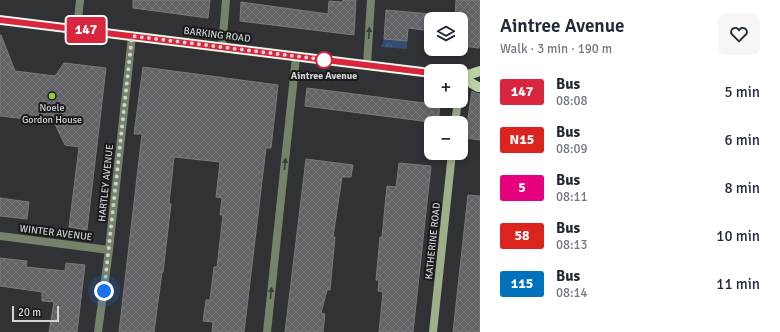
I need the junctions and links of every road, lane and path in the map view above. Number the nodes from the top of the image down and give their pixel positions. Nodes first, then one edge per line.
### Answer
1 (80, 0) edge
2 (226, 0) edge
3 (372, 0) edge
4 (0, 20) edge
5 (77, 29) junction
6 (132, 36) junction
7 (222, 47) junction
8 (296, 57) junction
9 (367, 65) junction
10 (480, 71) edge
11 (424, 72) edge
12 (468, 76) edge
13 (468, 82) edge
14 (480, 87) edge
15 (451, 160) edge
16 (0, 236) edge
17 (109, 250) junction
18 (98, 332) edge
19 (267, 332) edge
20 (433, 332) edge

1 - 5 street
2 - 7 street
9 -> 3 street
4 - 5 main road, BARKING ROAD
5 - 6 main road, BARKING ROAD
6 - 7 main road, BARKING ROAD
6 - 17 street, HARTLEY AVENUE
7 - 8 main road, BARKING ROAD
8 - 9 main road, BARKING ROAD
19 -> 8 street
9 - 11 main road, BARKING ROAD
10 - 12 main road
13 - 14 main road
15 - 20 main road, KATHERINE ROAD
16 - 17 street, WINTER AVENUE
17 - 18 street, HARTLEY AVENUE

